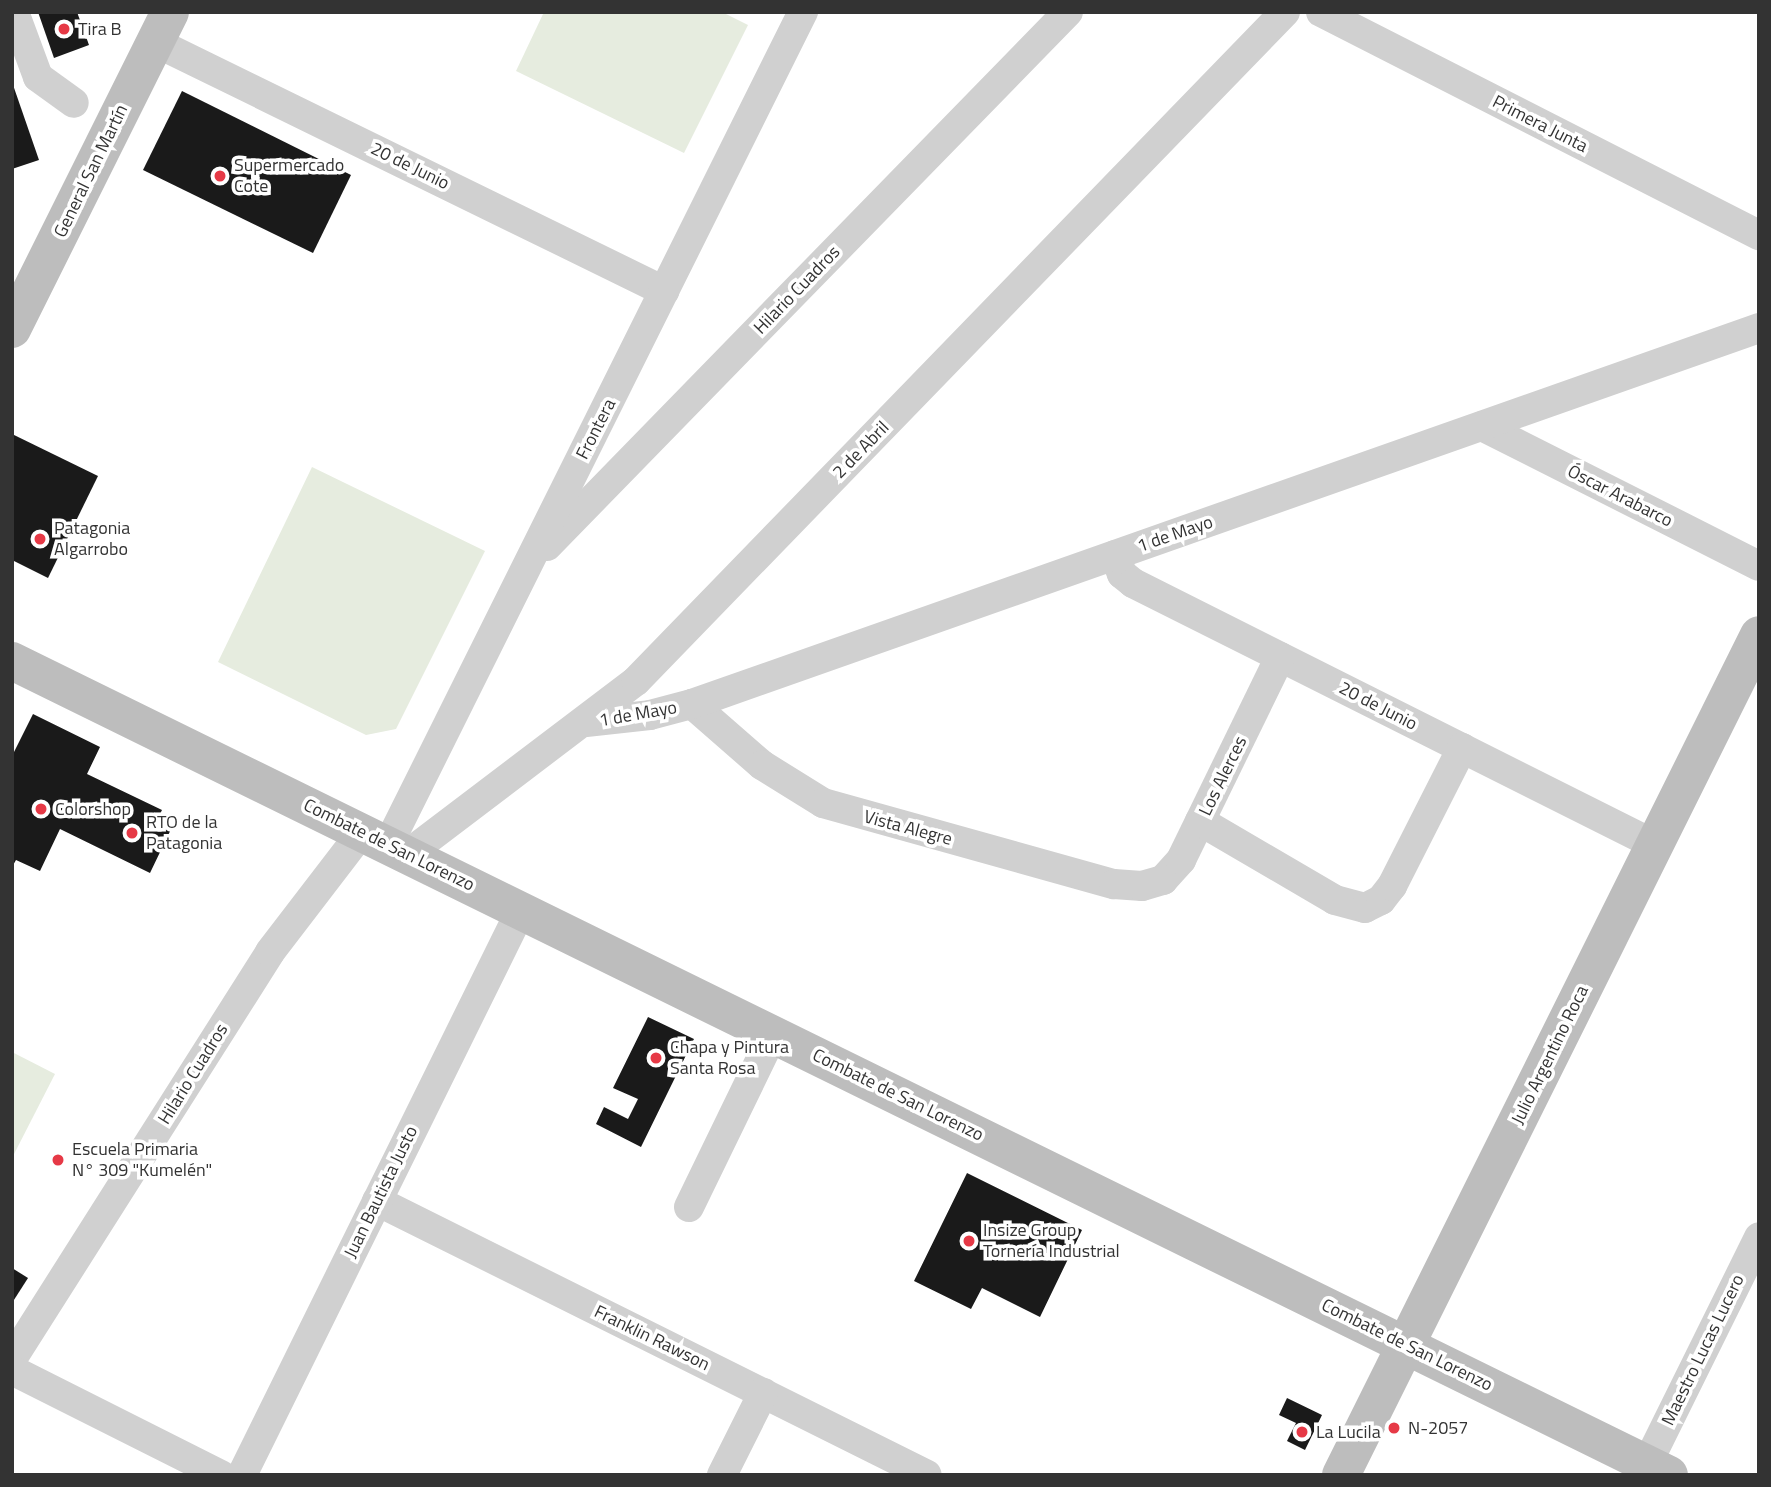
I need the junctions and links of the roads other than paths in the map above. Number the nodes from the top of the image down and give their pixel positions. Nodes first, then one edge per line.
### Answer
1 (14, 12) edge
2 (803, 12) edge
3 (1068, 12) edge
4 (1285, 12) edge
5 (1321, 12) edge
6 (163, 27) edge
7 (74, 103) dead end
8 (1759, 235) edge
9 (664, 291) junction
10 (15, 318) edge
11 (1759, 328) edge
12 (1482, 425) junction
13 (1115, 555) junction
14 (1759, 566) edge
15 (526, 567) junction
16 (1759, 635) edge
17 (1280, 657) junction
18 (12, 661) edge
19 (692, 704) junction
20 (586, 722) junction
21 (1462, 748) junction
22 (1200, 821) junction
23 (386, 844) junction
24 (1655, 845) junction
25 (1153, 884) joint
26 (521, 910) junction
27 (773, 1034) junction
28 (377, 1201) junction
29 (689, 1207) dead end
30 (1759, 1237) edge
31 (1406, 1344) junction
32 (12, 1359) edge
33 (12, 1370) edge
34 (763, 1393) junction
35 (1658, 1469) edge
36 (221, 1475) edge
37 (242, 1475) edge
38 (722, 1475) edge
39 (927, 1475) edge
40 (1342, 1475) edge

1 - 7 street
2 - 9 street, Frontera
3 - 15 street, Hilario Cuadros
4 - 20 street, 2 de Abril
5 - 8 street, Primera Junta
6 - 9 street, 20 de Junio
6 - 10 main road, General San Martín
9 - 15 street, Frontera
11 - 12 street, 1 de Mayo
12 - 13 street, 1 de Mayo
12 - 14 street, Óscar Arabarco
13 - 17 street, 20 de Junio
13 - 19 street, 1 de Mayo
15 - 23 street, Frontera
16 - 24 main road, Julio Argentino Roca
17 - 21 street, 20 de Junio
17 - 22 street, Los Alerces
18 - 23 main road, Combate de San Lorenzo
19 - 20 street, 1 de Mayo
19 - 25 street, Vista Alegre
20 - 23 street, 2 de Abril
21 - 22 street
21 - 24 street, 20 de Junio
22 - 25 street, Los Alerces
23 - 26 main road, Combate de San Lorenzo
23 - 32 street, Hilario Cuadros
24 - 31 main road, Julio Argentino Roca
26 - 27 main road, Combate de San Lorenzo
26 - 28 street, Juan Bautista Justo
27 - 29 street
27 - 31 main road, Combate de San Lorenzo
28 - 34 street, Franklin Rawson
28 - 37 street, Juan Bautista Justo
30 - 35 street, Maestro Lucas Lucero
31 - 35 main road, Combate de San Lorenzo
31 - 40 main road, Julio Argentino Roca
33 - 36 street
34 - 38 street
34 - 39 street, Franklin Rawson

